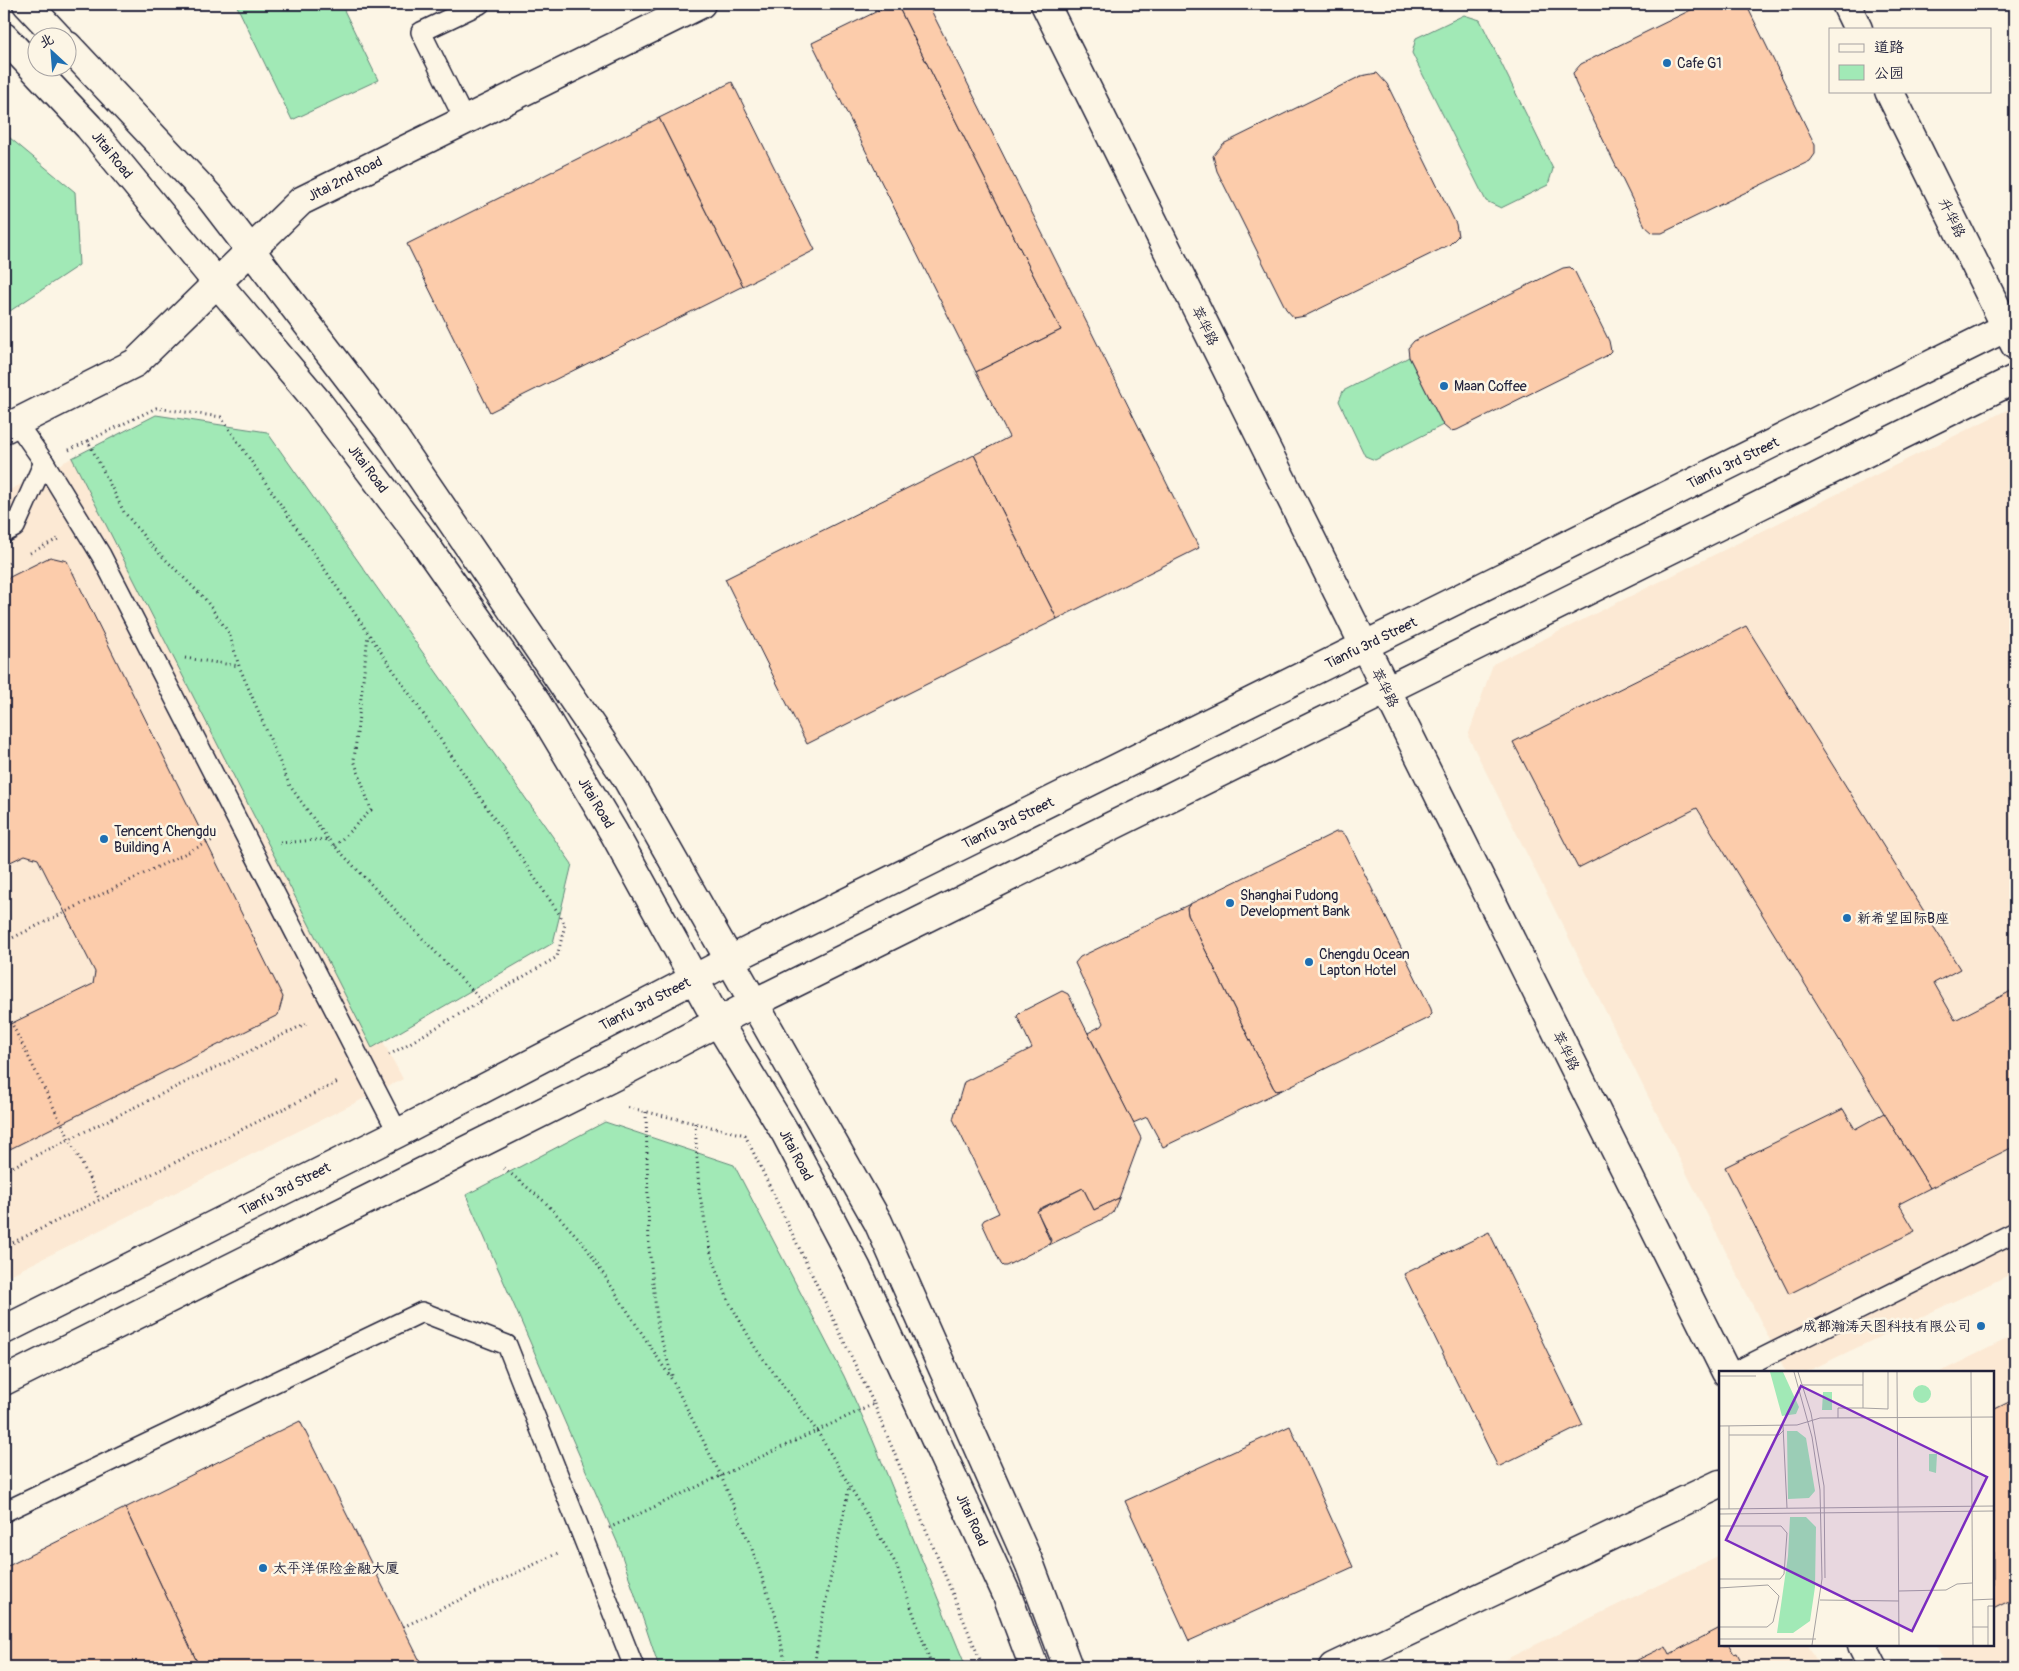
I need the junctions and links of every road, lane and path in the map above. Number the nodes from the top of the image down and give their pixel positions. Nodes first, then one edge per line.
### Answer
1 (27, 4) edge
2 (480, 4) edge
3 (701, 4) edge
4 (1045, 4) edge
5 (1846, 4) edge
6 (50, 28) edge
7 (1858, 28) edge
8 (4, 38) edge
9 (78, 57) edge
10 (1890, 92) edge
11 (464, 119) junction
12 (252, 251) junction
13 (218, 284) junction
14 (2012, 332) edge
15 (2015, 379) edge
16 (10, 425) edge
17 (44, 462) junction
18 (84, 527) junction
19 (4, 533) edge
20 (22, 557) dead end
21 (13, 561) dead end
22 (4, 566) edge
23 (368, 634) junction
24 (1364, 646) junction
25 (182, 658) dead end
26 (239, 666) junction
27 (1387, 690) junction
28 (241, 827) junction
29 (328, 839) junction
30 (335, 846) junction
31 (4, 942) edge
32 (730, 960) junction
33 (694, 979) junction
34 (482, 1001) junction
35 (754, 1003) junction
36 (4, 1008) edge
37 (334, 1010) junction
38 (718, 1022) junction
39 (365, 1069) junction
40 (622, 1106) dead end
41 (646, 1112) junction
42 (695, 1124) junction
43 (398, 1133) junction
44 (69, 1139) junction
45 (498, 1163) dead end
46 (4, 1171) edge
47 (100, 1200) junction
48 (2015, 1232) edge
49 (4, 1247) edge
50 (4, 1330) edge
51 (1726, 1371) edge
52 (1736, 1371) edge
53 (4, 1381) edge
54 (674, 1383) junction
55 (874, 1404) junction
56 (817, 1431) junction
57 (721, 1476) junction
58 (1719, 1484) edge
59 (850, 1486) junction
60 (4, 1512) edge
61 (584, 1540) junction
62 (403, 1627) dead end
63 (1862, 1646) edge
64 (634, 1667) edge
65 (786, 1667) edge
66 (814, 1667) edge
67 (932, 1667) edge
68 (983, 1667) edge
69 (1034, 1667) edge
70 (1068, 1667) edge
71 (1333, 1667) edge
72 (1873, 1667) edge

1 - 6 street
2 - 11 lane
3 - 11 street, Jitai 2nd Road
4 - 24 street, 萃华路
5 - 7 street
8 - 13 street, Jitai Road
9 - 12 street
10 - 14 street, 升华路
11 - 12 street, Jitai 2nd Road
12 - 13 street, Jitai 2nd Road
12 - 32 street
13 - 16 street, Jitai 2nd Road
13 - 33 street, Jitai Road
14 - 24 street, Tianfu 3rd Street
15 - 27 street
16 - 17 lane
17 - 18 lane
17 - 19 lane
18 - 20 path
18 - 28 lane
21 - 22 path
23 - 26 path
23 - 30 path
23 - 34 path
24 - 27 street, 萃华路
24 - 32 street, Tianfu 3rd Street
25 - 26 path
26 - 29 path
27 - 35 street
27 - 51 street, 萃华路
28 - 29 path
28 - 31 path
28 - 37 lane
29 - 30 path
30 - 34 path
32 - 33 street, Tianfu 3rd Street
32 - 35 street
33 - 38 street, Jitai Road
33 - 43 street, Tianfu 3rd Street
34 - 39 path
35 - 38 street
35 - 70 street
36 - 44 path
37 - 39 lane
37 - 44 path
38 - 53 street
38 - 69 street, Jitai Road
39 - 43 lane
39 - 47 path
40 - 41 path
41 - 42 path
41 - 54 path
42 - 55 path
42 - 56 path
43 - 50 street, Tianfu 3rd Street
44 - 46 path
44 - 47 path
45 - 54 path
47 - 49 path
48 - 52 lane
54 - 57 path
55 - 56 path
55 - 68 path
56 - 57 path
56 - 59 path
57 - 61 path
57 - 65 path
58 - 71 street
59 - 66 path
59 - 67 path
60 - 61 lane
61 - 62 path
61 - 64 lane
63 - 72 street

